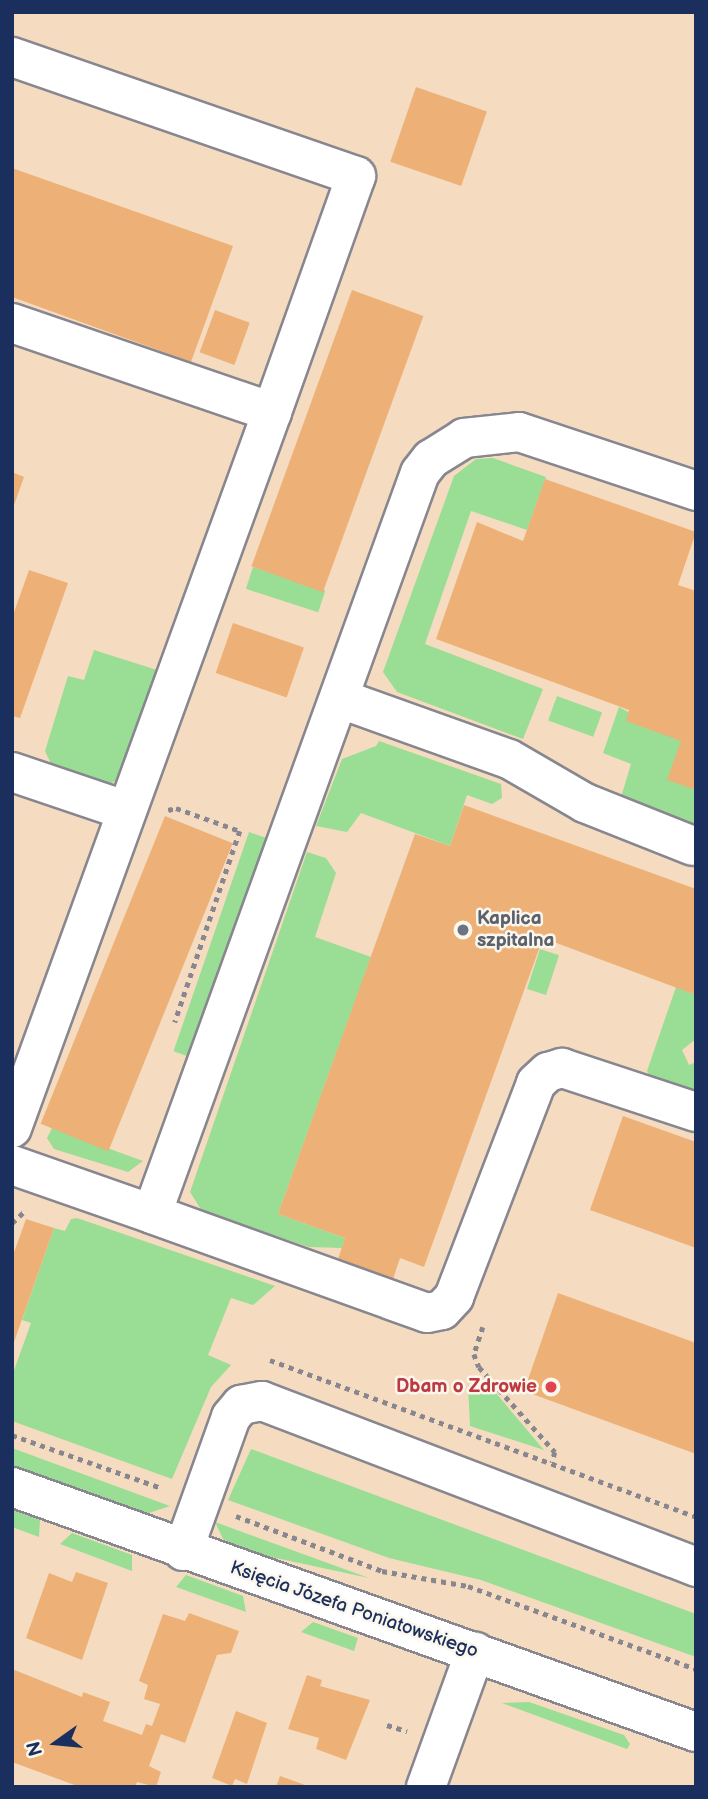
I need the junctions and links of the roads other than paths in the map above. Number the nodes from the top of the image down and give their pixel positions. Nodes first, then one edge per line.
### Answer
1 (12, 57) edge
2 (12, 323) edge
3 (272, 412) junction
4 (696, 491) edge
5 (341, 699) junction
6 (12, 772) edge
7 (127, 811) junction
8 (693, 846) dead end
9 (24, 1056) edge
10 (696, 1112) edge
11 (12, 1128) edge
12 (12, 1165) edge
13 (152, 1214) junction
14 (12, 1488) edge
15 (183, 1550) junction
16 (696, 1567) edge
17 (475, 1652) junction
18 (696, 1732) edge
19 (426, 1787) edge

1 - 3 street
2 - 3 street
3 - 7 street
4 - 5 street
5 - 8 street
5 - 13 street
6 - 7 street
7 - 9 street
9 - 11 street
10 - 13 street
12 - 13 street
14 - 15 street, Księcia Józefa Poniatowskiego
15 - 16 street
15 - 17 street, Księcia Józefa Poniatowskiego
17 - 18 street, Księcia Józefa Poniatowskiego
17 - 19 street

